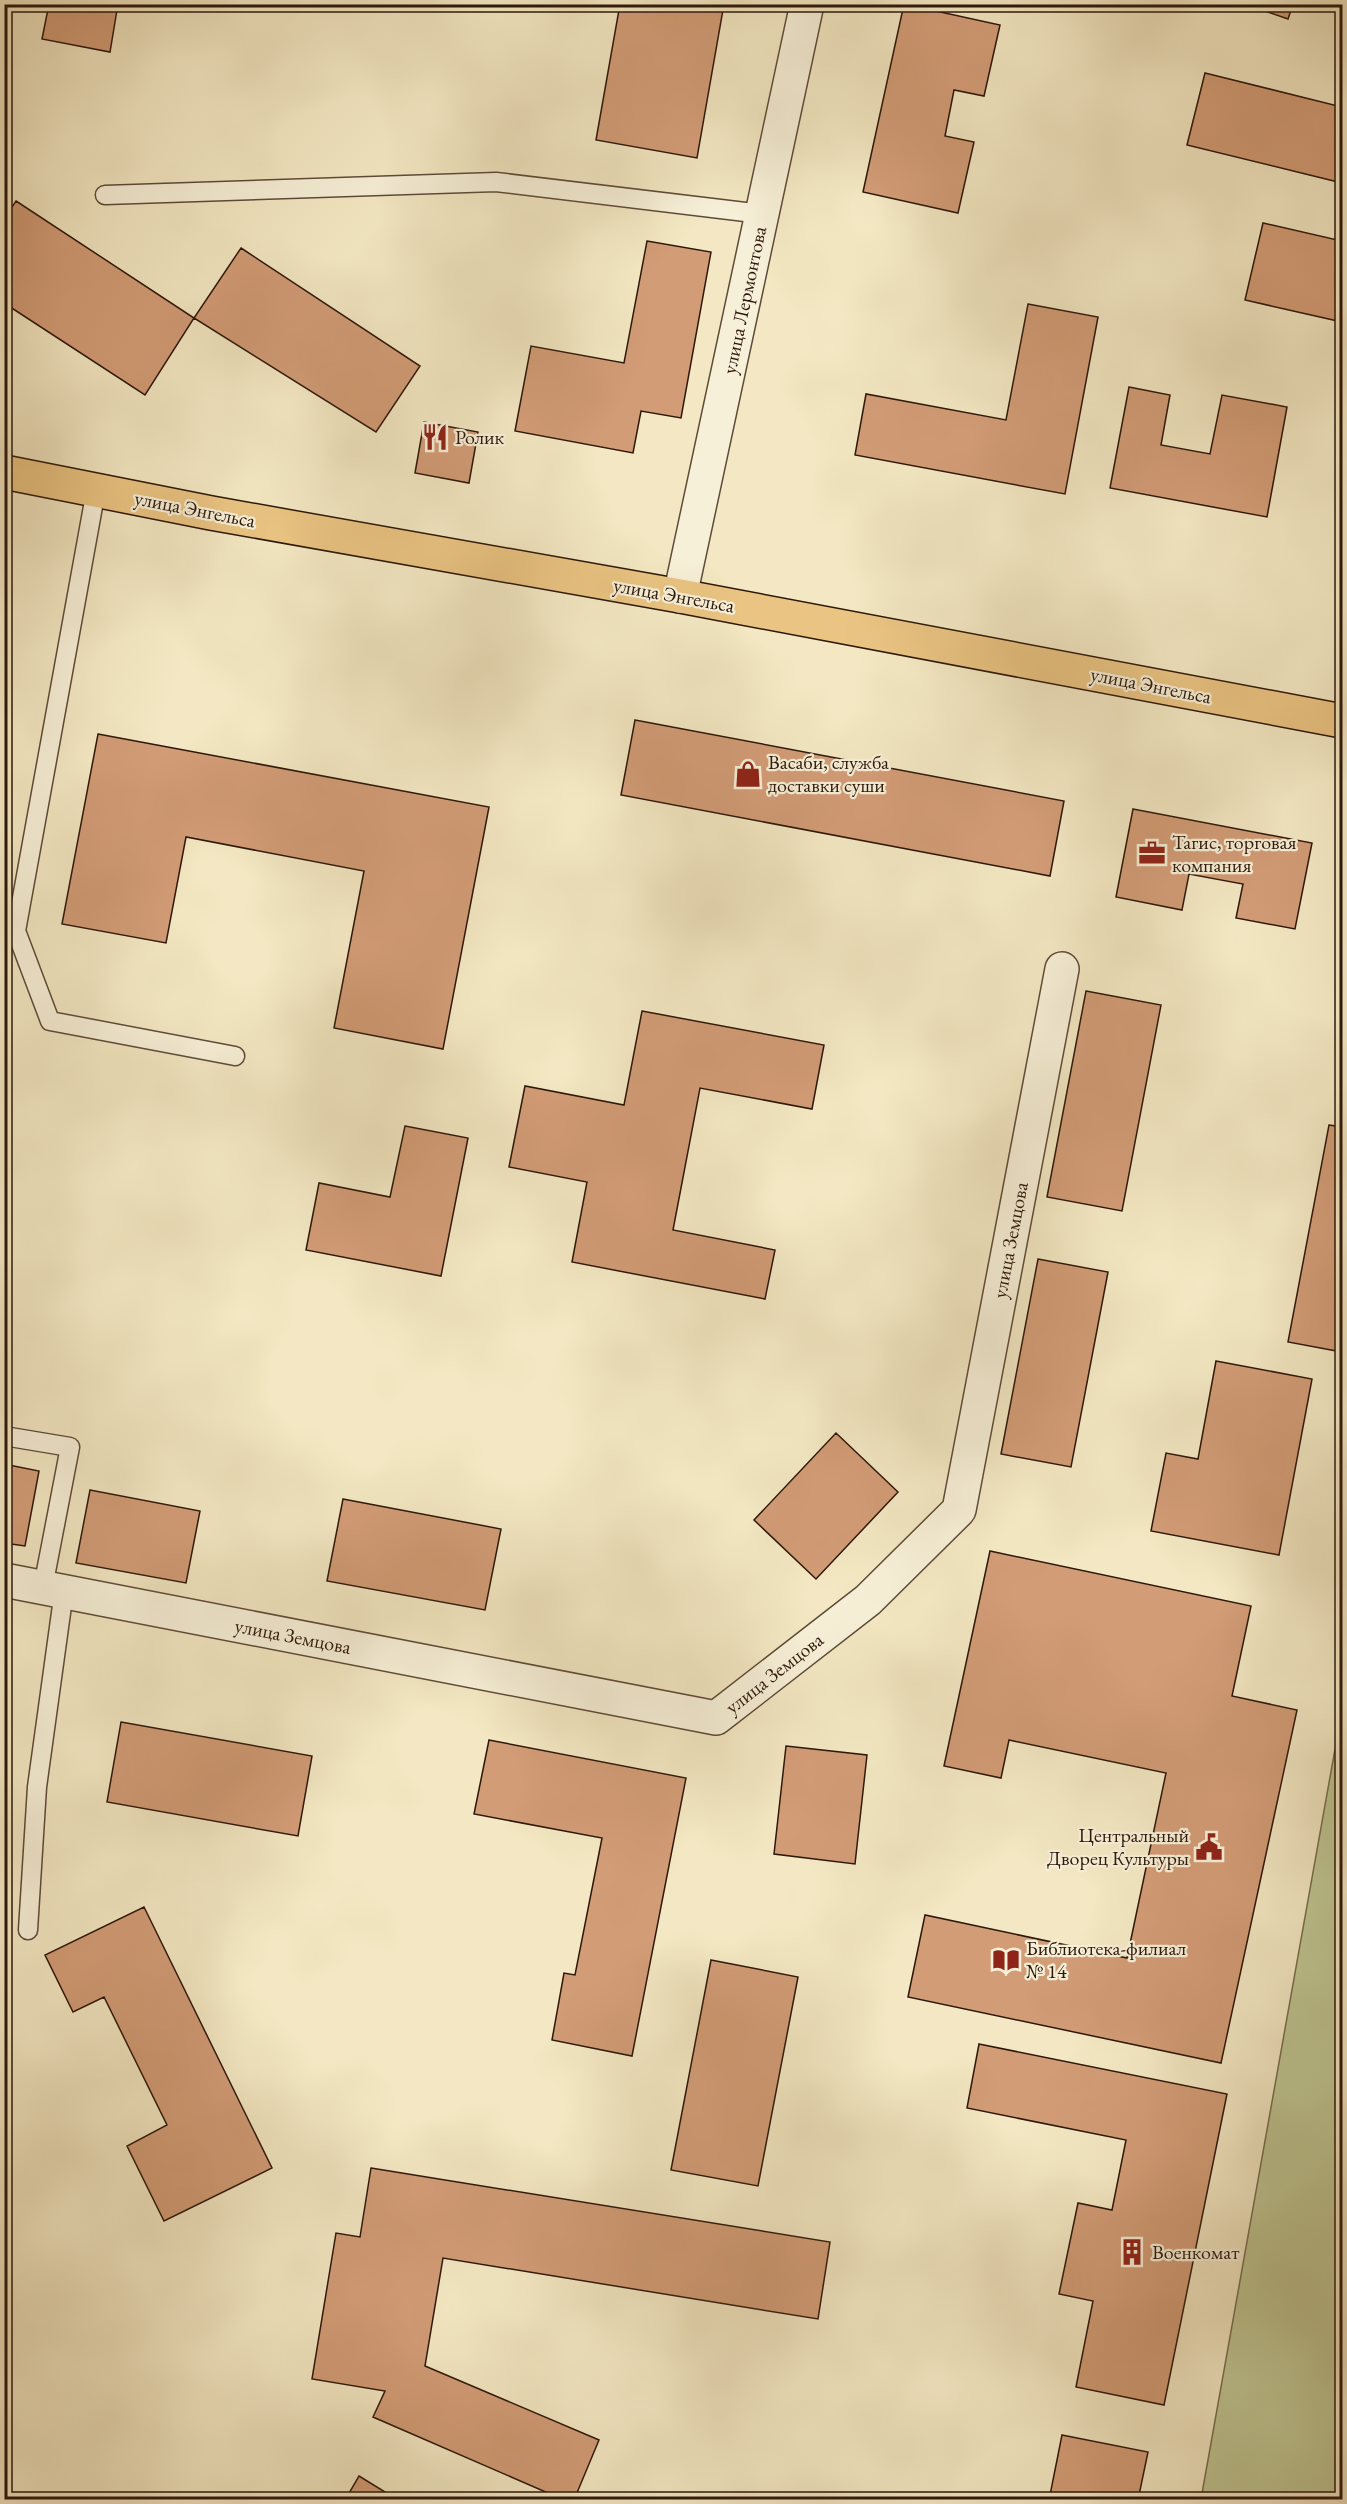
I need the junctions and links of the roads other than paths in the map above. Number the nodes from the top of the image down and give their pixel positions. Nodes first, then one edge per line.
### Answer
1 (807, 4) edge
2 (105, 195) dead end
3 (762, 214) junction
4 (4, 472) edge
5 (96, 490) junction
6 (680, 596) junction
7 (1342, 721) edge
8 (1062, 969) dead end
9 (235, 1056) dead end
10 (4, 1436) edge
11 (4, 1580) edge
12 (53, 1589) junction
13 (28, 1930) dead end

1 - 3 street, улица Лермонтова
2 - 3 lane
3 - 6 street, улица Лермонтова
4 - 5 main road, улица Энгельса
5 - 6 main road, улица Энгельса
5 - 9 lane
6 - 7 main road, улица Энгельса
8 - 12 street, улица Земцова
10 - 12 lane
11 - 12 street, улица Земцова
12 - 13 lane

